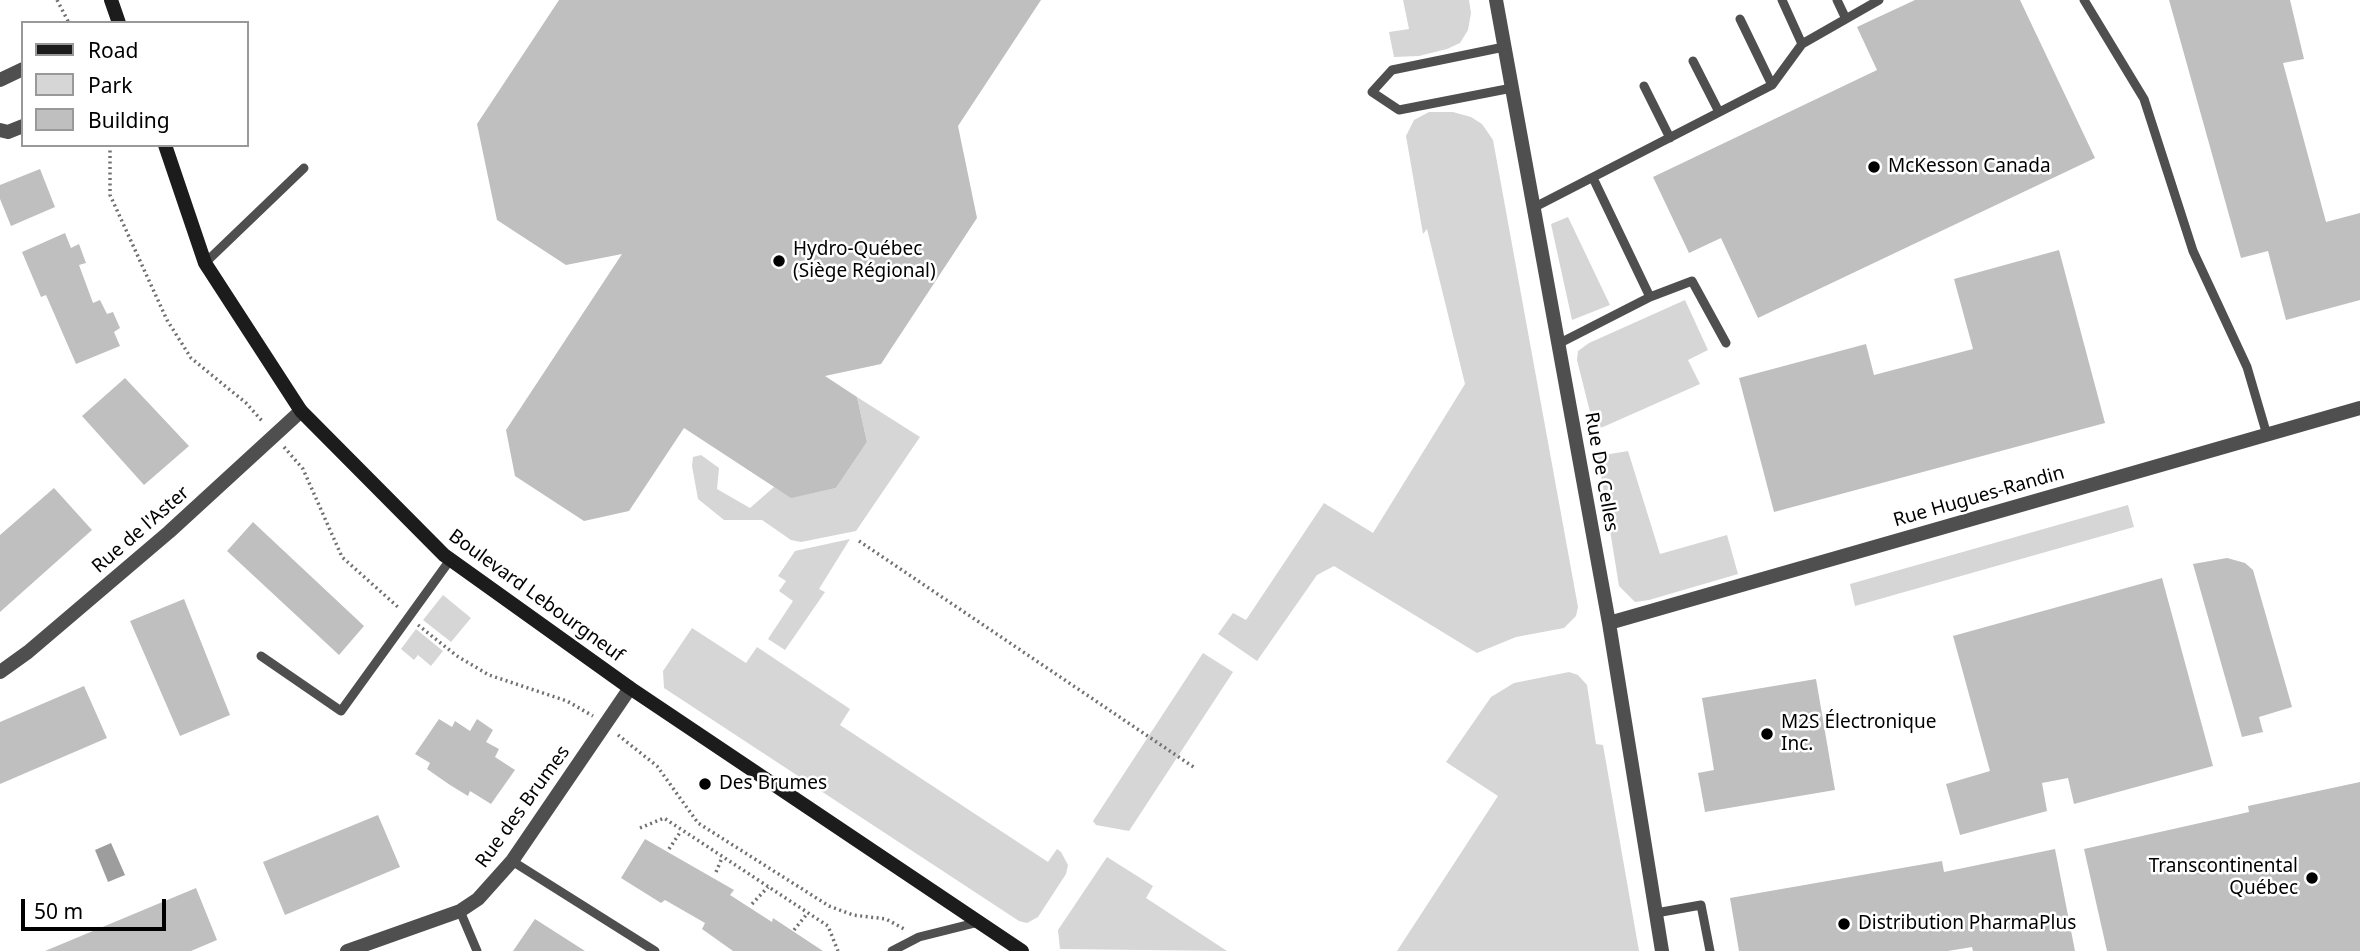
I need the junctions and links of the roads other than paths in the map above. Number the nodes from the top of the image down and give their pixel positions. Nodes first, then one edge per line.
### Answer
1 (111, 0) edge
2 (1496, 0) edge
3 (1782, 0) edge
4 (1837, 0) edge
5 (1879, 0) edge
6 (2084, 0) edge
7 (1740, 19) dead end
8 (1846, 19) junction
9 (118, 21) edge
10 (1802, 44) junction
11 (1504, 47) junction
12 (1693, 61) dead end
13 (21, 70) edge
14 (0, 79) edge
15 (1772, 85) junction
16 (1644, 86) dead end
17 (1511, 88) junction
18 (1719, 113) junction
19 (21, 127) edge
20 (0, 130) edge
21 (1670, 138) junction
22 (165, 147) edge
23 (304, 167) dead end
24 (1593, 177) junction
25 (1534, 208) junction
26 (205, 262) junction
27 (1650, 297) junction
28 (1558, 344) junction
29 (1726, 344) dead end
30 (2360, 408) edge
31 (301, 411) junction
32 (2267, 435) junction
33 (450, 560) junction
34 (1609, 623) junction
35 (261, 656) dead end
36 (0, 672) edge
37 (630, 688) junction
38 (512, 861) junction
39 (460, 911) junction
40 (1656, 913) junction
41 (979, 922) junction
42 (348, 951) edge
43 (477, 951) edge
44 (655, 951) edge
45 (892, 951) edge
46 (1022, 951) edge
47 (1662, 951) edge
48 (1710, 951) edge

1 - 9 main road
2 - 11 street, Rue De Celles
3 - 10 lane
4 - 8 lane
5 - 8 lane
6 - 32 lane
7 - 15 lane
8 - 10 lane
10 - 15 lane
11 - 17 street, Rue De Celles
11 - 17 lane
12 - 18 lane
13 - 14 street
15 - 18 lane
16 - 21 lane
17 - 25 street, Rue De Celles
18 - 21 lane
19 - 20 street
21 - 24 lane
22 - 26 main road, Boulevard Lebourgneuf
23 - 26 lane
24 - 25 lane
24 - 27 lane
25 - 28 street, Rue De Celles
26 - 31 main road, Boulevard Lebourgneuf
27 - 28 lane
27 - 29 lane
28 - 34 street, Rue De Celles
30 - 32 street, Rue Hugues-Randin
31 - 33 main road, Boulevard Lebourgneuf
31 - 36 street, Rue de l'Aster
32 - 34 street, Rue Hugues-Randin
33 - 35 lane
33 - 37 main road, Boulevard Lebourgneuf
34 - 40 street, Rue De Celles
37 - 38 street, Rue des Brumes
37 - 41 main road, Boulevard Lebourgneuf
38 - 39 street, Rue des Brumes
38 - 44 lane
39 - 42 street, Rue des Brumes
39 - 43 lane
40 - 47 street, Rue De Celles
40 - 48 lane
41 - 45 lane
41 - 46 main road, Boulevard Lebourgneuf

